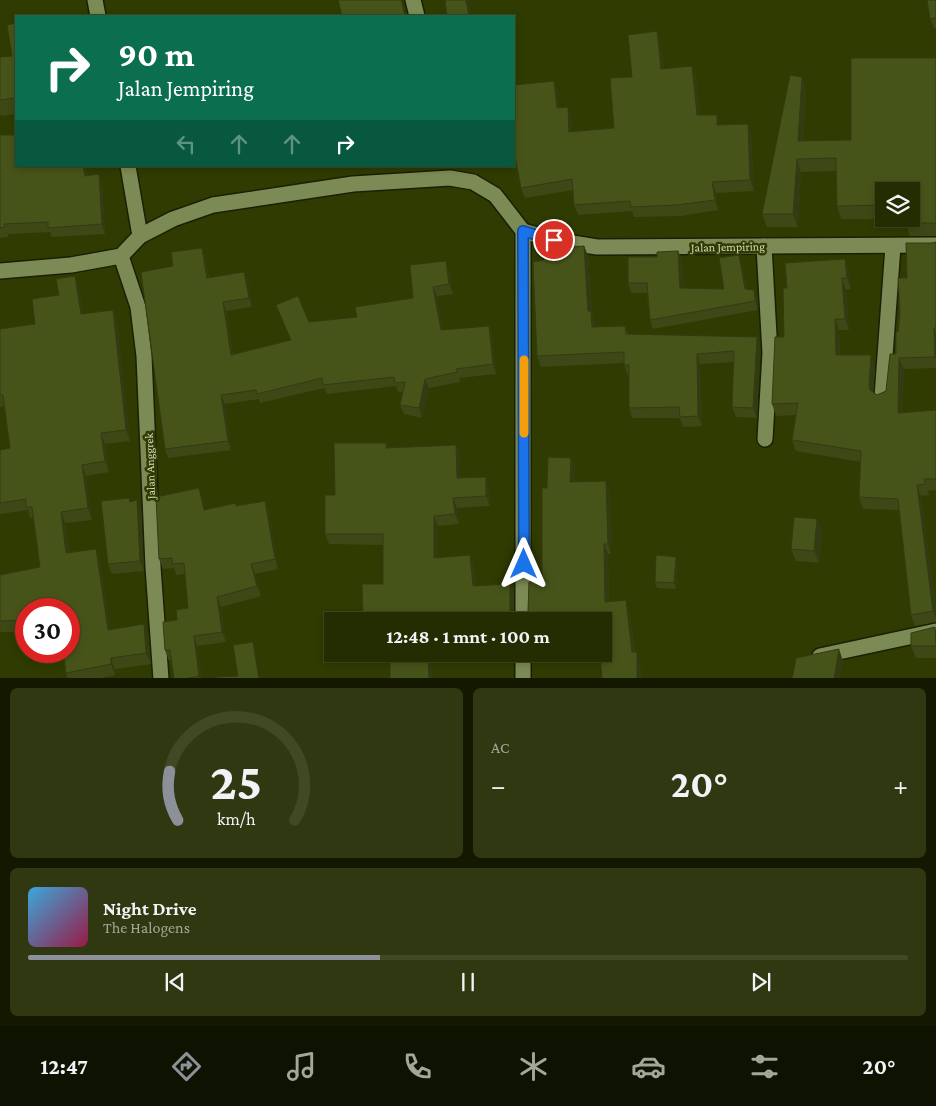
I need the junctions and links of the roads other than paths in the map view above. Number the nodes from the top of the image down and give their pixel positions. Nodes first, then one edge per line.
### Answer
1 (95, 0) edge
2 (412, 0) edge
3 (98, 15) edge
4 (417, 15) edge
5 (128, 167) edge
6 (449, 172) edge
7 (523, 231) junction
8 (140, 236) junction
9 (936, 245) edge
10 (764, 246) junction
11 (893, 246) junction
12 (121, 256) junction
13 (0, 271) edge
14 (882, 397) edge
15 (765, 438) dead end
16 (523, 612) edge
17 (936, 631) edge
18 (806, 659) edge
19 (523, 662) edge
20 (161, 678) edge
21 (523, 678) edge

1 - 3 street
2 - 4 street
5 - 8 street
6 - 7 street
6 - 8 street
7 - 10 street, Jalan Jempiring
7 - 16 street
8 - 12 street
9 - 11 street, Jalan Jempiring
10 - 11 street, Jalan Jempiring
10 - 15 street
11 - 14 street
12 - 13 street
12 - 20 street, Jalan Anggrek
17 - 18 street
19 - 21 street

